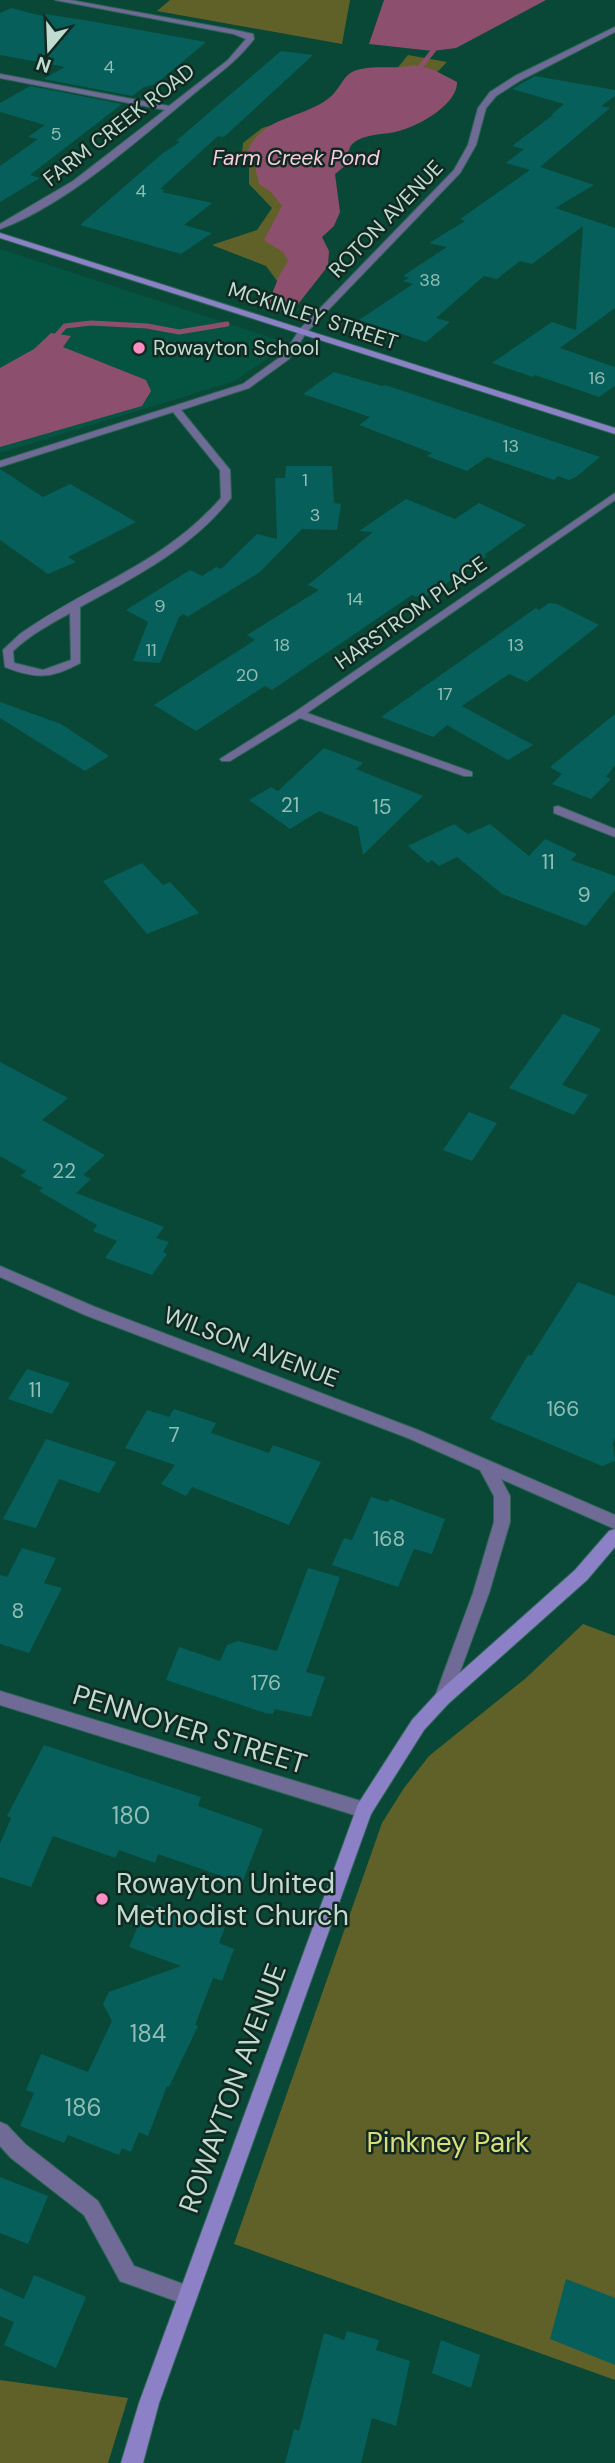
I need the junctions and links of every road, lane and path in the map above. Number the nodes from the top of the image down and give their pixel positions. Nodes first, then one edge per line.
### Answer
1 (58, 0) edge
2 (615, 29) edge
3 (594, 39) junction
4 (605, 42) dead end
5 (0, 76) edge
6 (171, 109) junction
7 (0, 227) edge
8 (0, 235) edge
9 (303, 331) junction
10 (176, 410) junction
11 (615, 431) edge
12 (0, 464) edge
13 (615, 496) edge
14 (75, 606) junction
15 (299, 714) junction
16 (226, 759) dead end
17 (468, 774) dead end
18 (558, 810) dead end
19 (615, 832) edge
20 (0, 1271) edge
21 (485, 1465) junction
22 (615, 1522) edge
23 (615, 1536) edge
24 (0, 1698) edge
25 (442, 1699) junction
26 (364, 1811) junction
27 (0, 2132) edge
28 (187, 2295) junction
29 (132, 2463) edge

1 - 6 street, FARM CREEK ROAD
2 - 3 street, ROTON AVENUE
3 - 4 street
3 - 9 street, ROTON AVENUE
5 - 6 street
6 - 7 street, FARM CREEK ROAD
8 - 9 main road, MCKINLEY STREET
9 - 10 street, ROTON AVENUE
9 - 11 main road, MCKINLEY STREET
10 - 12 street, ROTON AVENUE
10 - 14 street
13 - 15 street, HARSTROM PLACE
14 - 14 street
15 - 16 street, HARSTROM PLACE
15 - 17 street
18 - 19 street
20 - 21 street, WILSON AVENUE
21 - 22 street, WILSON AVENUE
21 - 25 street
23 - 25 main road, ROWAYTON AVENUE
24 - 26 street, PENNOYER STREET
25 - 26 main road, ROWAYTON AVENUE
26 - 28 main road, ROWAYTON AVENUE
27 - 28 street
28 - 29 main road, ROWAYTON AVENUE

